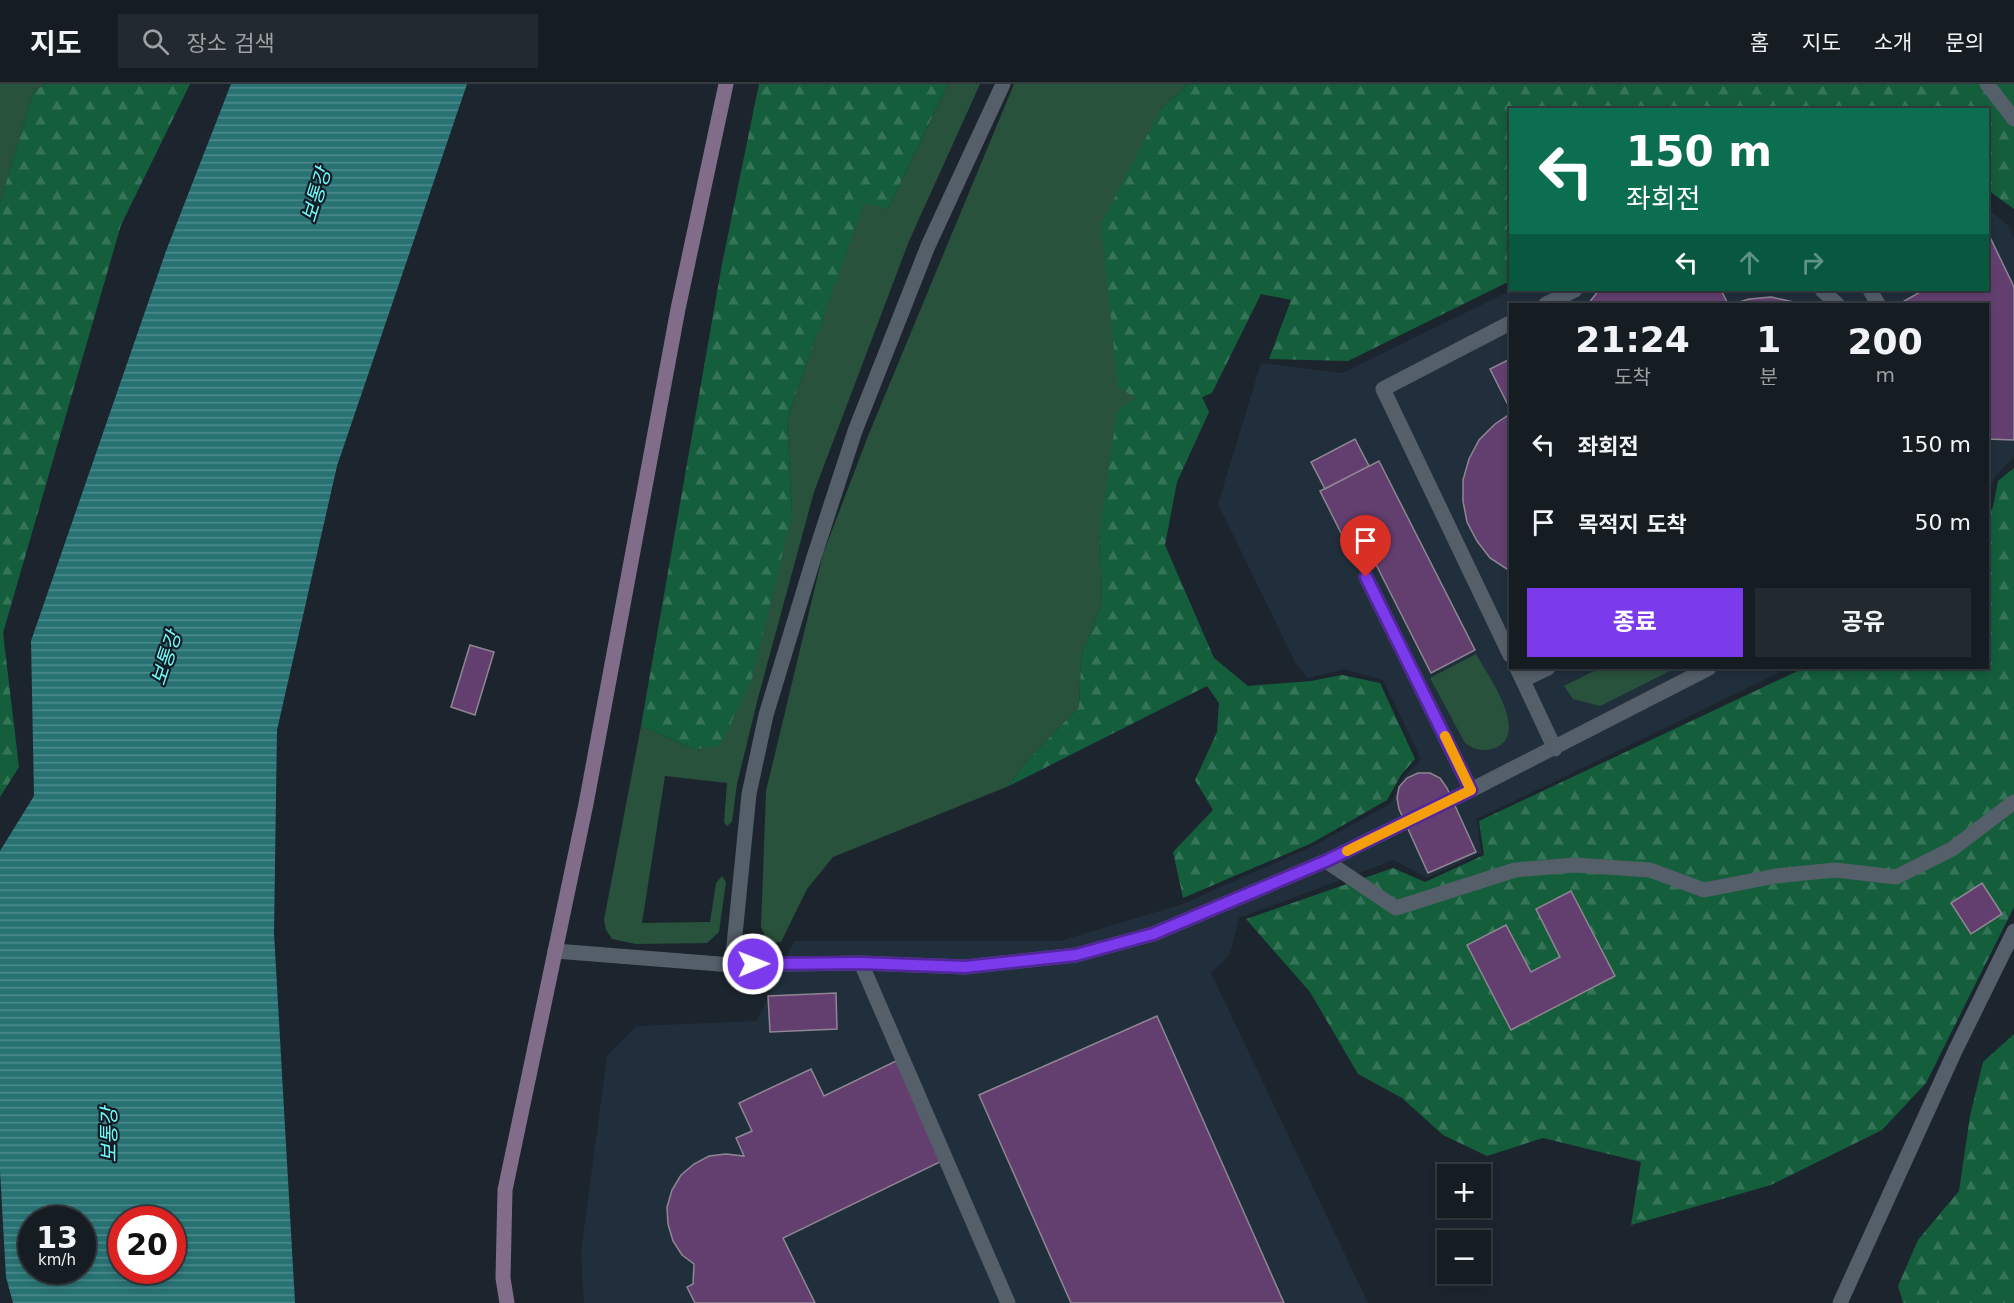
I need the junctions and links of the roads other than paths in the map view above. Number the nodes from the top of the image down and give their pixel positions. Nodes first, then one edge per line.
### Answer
1 (726, 84) edge
2 (1003, 84) edge
3 (1987, 84) edge
4 (2014, 119) edge
5 (1573, 291) edge
6 (1823, 291) edge
7 (1548, 303) edge
8 (1836, 303) edge
9 (1509, 324) edge
10 (1366, 577) dead end
11 (1509, 653) edge
12 (1543, 669) edge
13 (1707, 669) edge
14 (1520, 674) edge
15 (1555, 749) junction
16 (1471, 790) junction
17 (2014, 802) edge
18 (1326, 861) junction
19 (2014, 931) edge
20 (555, 951) junction
21 (861, 963) junction
22 (732, 965) junction
23 (507, 1303) edge
24 (1008, 1303) edge
25 (1840, 1303) edge

1 - 20 main road
2 - 22 lane
3 - 4 lane
5 - 7 lane
6 - 8 lane
9 - 11 lane
10 - 16 lane
12 - 14 lane
13 - 15 lane
14 - 15 lane
15 - 16 lane
16 - 18 lane
17 - 18 lane
18 - 21 lane
19 - 25 lane
20 - 22 lane
20 - 23 main road
21 - 22 lane
21 - 24 lane

